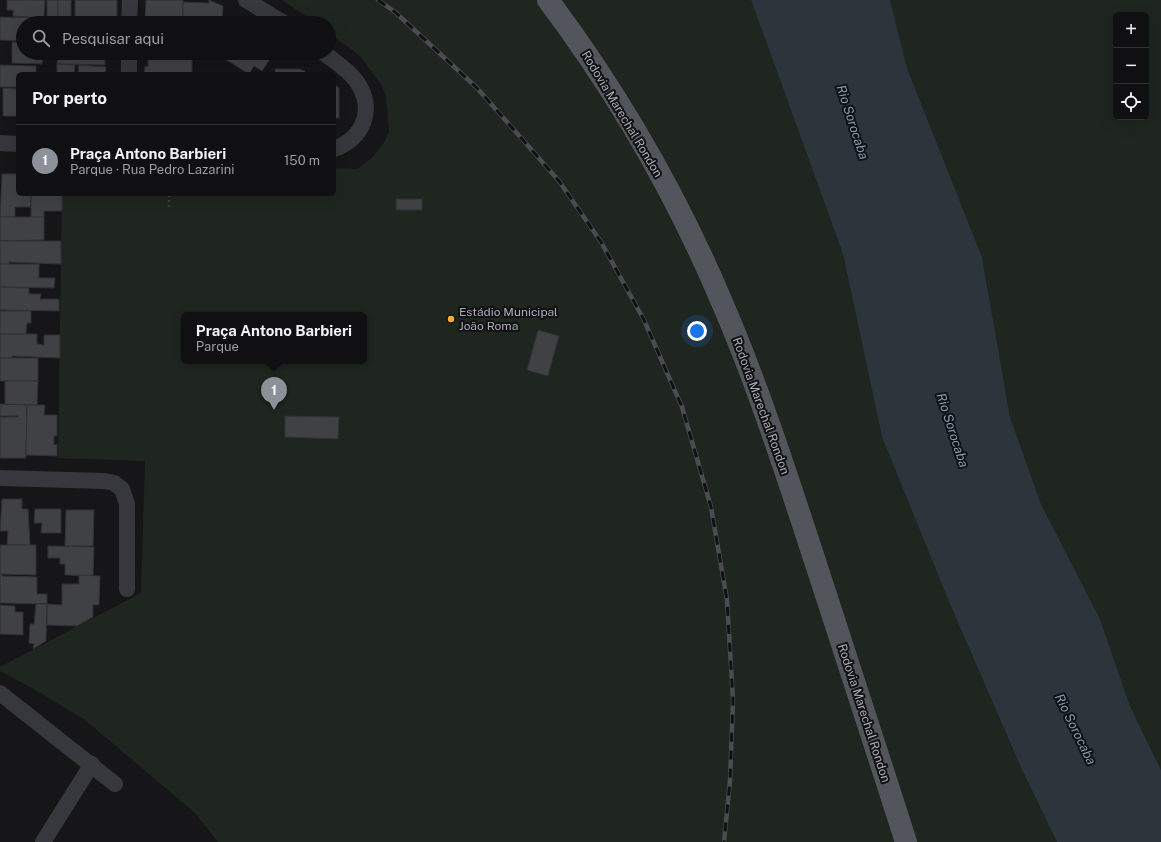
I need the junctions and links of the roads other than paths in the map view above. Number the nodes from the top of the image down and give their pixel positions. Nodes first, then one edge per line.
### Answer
1 (130, 0) edge
2 (246, 0) edge
3 (548, 0) edge
4 (129, 16) edge
5 (272, 16) edge
6 (129, 60) edge
7 (333, 60) edge
8 (129, 72) edge
9 (0, 143) edge
10 (16, 144) edge
11 (336, 148) edge
12 (0, 478) edge
13 (127, 589) dead end
14 (0, 693) edge
15 (92, 764) junction
16 (115, 784) dead end
17 (43, 842) edge
18 (906, 842) edge

1 - 4 street
2 - 5 street
3 - 18 main road, Rodovia Marechal Rondon
6 - 8 street
7 - 11 street
9 - 10 street
12 - 13 street
14 - 15 street
15 - 16 street
15 - 17 street

